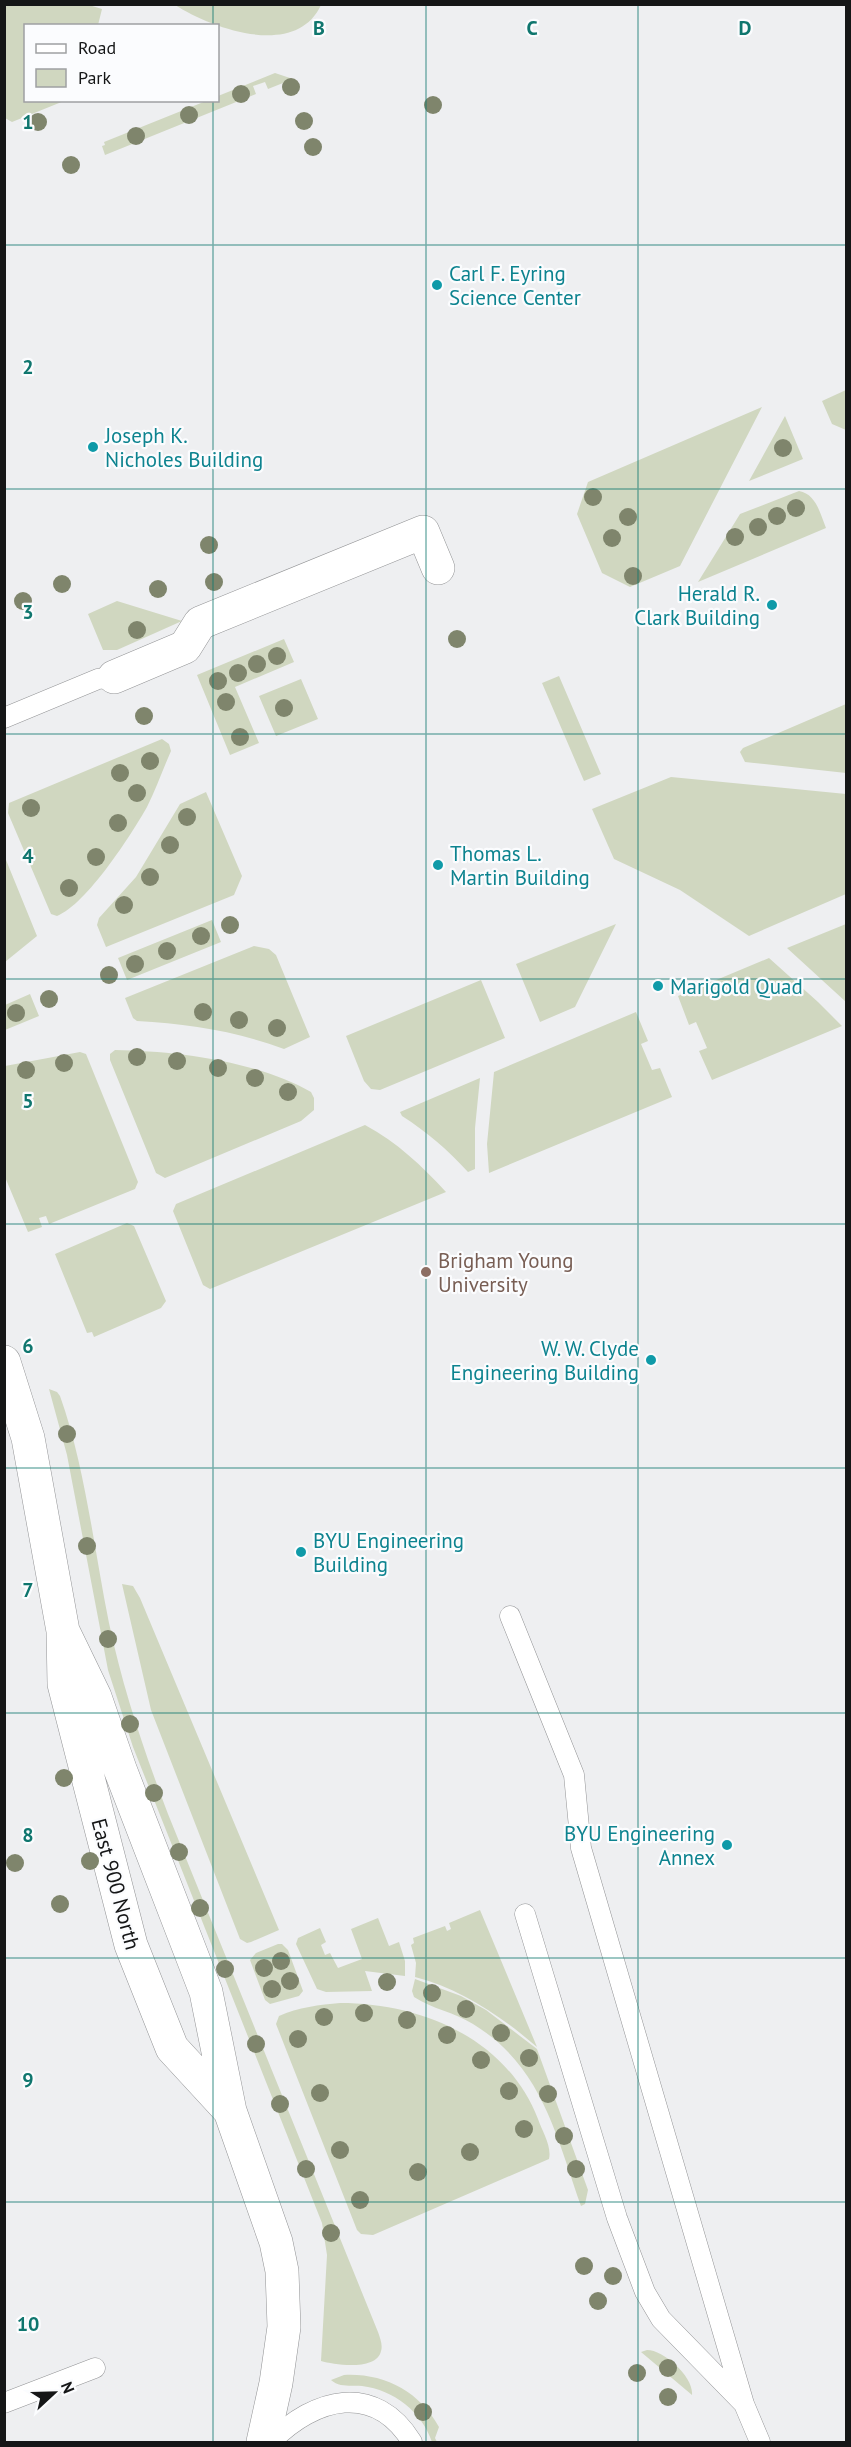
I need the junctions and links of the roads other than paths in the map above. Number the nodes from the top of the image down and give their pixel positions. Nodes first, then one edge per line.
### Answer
1 (438, 568) dead end
2 (114, 676) joint
3 (4, 718) edge
4 (4, 1362) edge
5 (510, 1616) dead end
6 (63, 1631) junction
7 (525, 1914) dead end
8 (230, 2111) junction
9 (95, 2368) dead end
10 (4, 2403) edge
11 (744, 2404) junction
12 (263, 2442) edge
13 (271, 2442) edge
14 (412, 2442) edge
15 (760, 2442) edge

1 - 2 street
2 - 3 lane
4 - 6 street, East 900 North
5 - 11 lane
6 - 8 street, East 900 North
6 - 8 street, East 900 North
7 - 11 lane
8 - 12 street, East 900 North
9 - 10 lane
11 - 15 lane
13 - 14 lane

